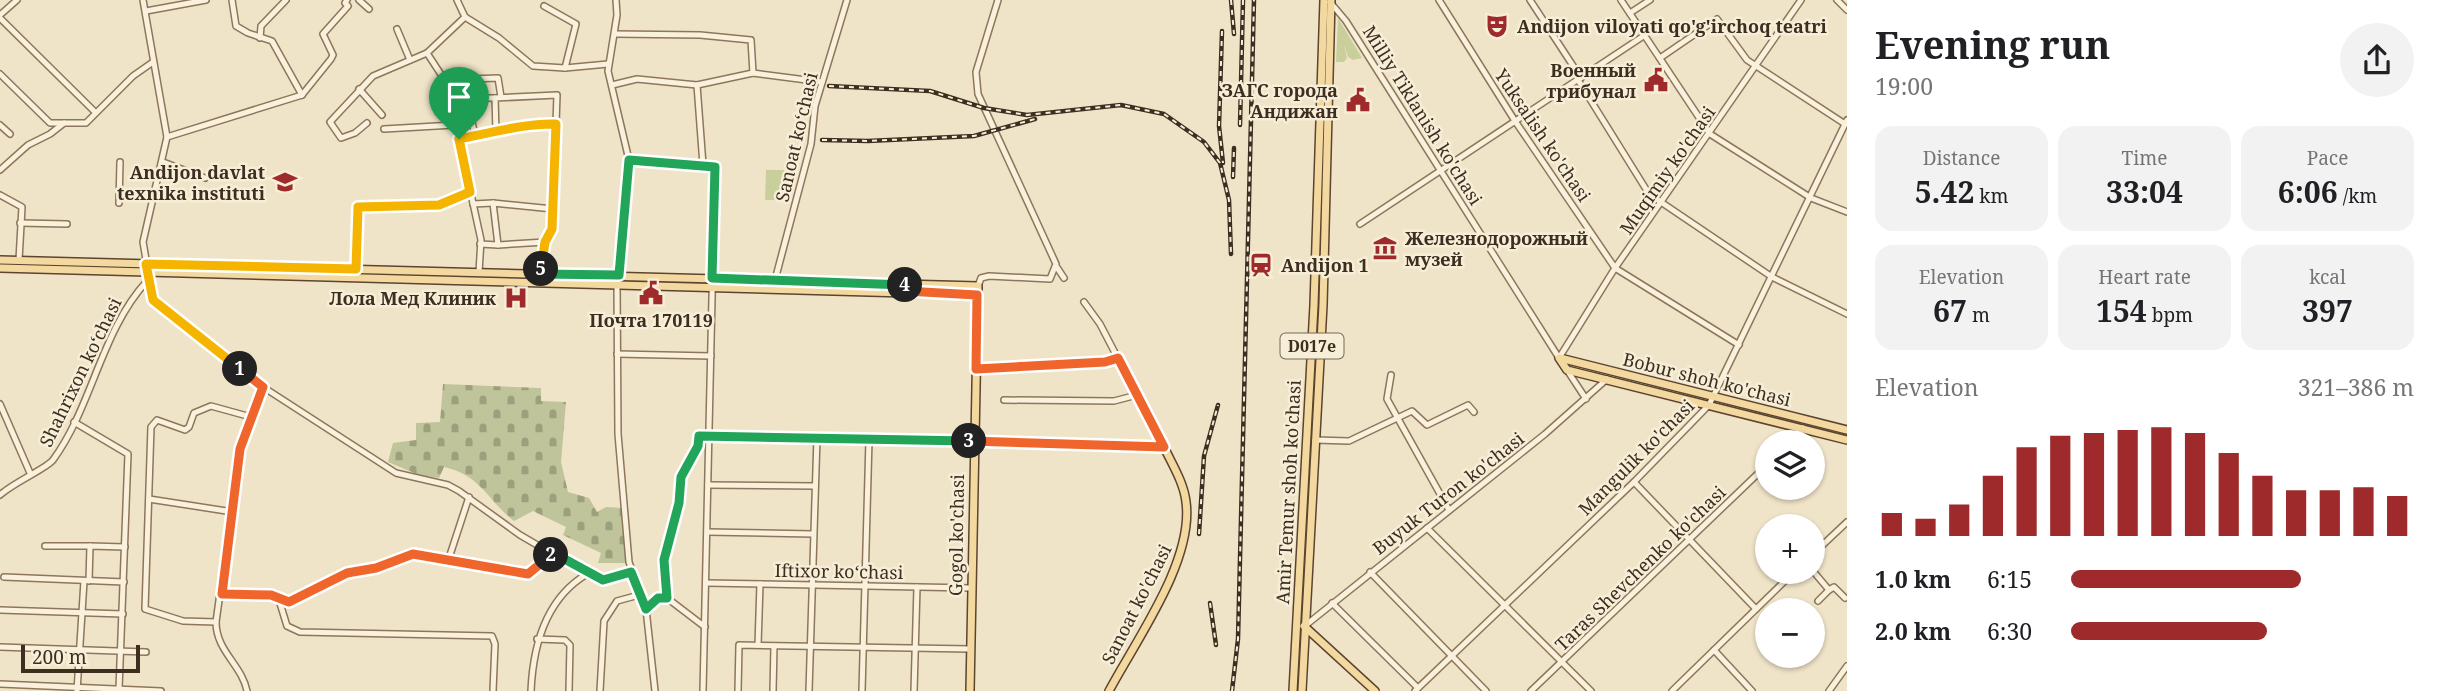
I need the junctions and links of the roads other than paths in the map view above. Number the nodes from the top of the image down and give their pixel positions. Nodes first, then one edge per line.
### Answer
1 (17, 0) edge
2 (143, 0) edge
3 (205, 0) edge
4 (232, 0) edge
5 (286, 0) edge
6 (348, 0) edge
7 (359, 0) edge
8 (457, 0) edge
9 (616, 0) edge
10 (847, 0) edge
11 (998, 0) edge
12 (1439, 0) edge
13 (1530, 0) edge
14 (1621, 0) edge
15 (1650, 0) edge
16 (1801, 0) edge
17 (1837, 0) edge
18 (1327, 1) edge
19 (544, 5) dead end
20 (369, 9) dead end
21 (1847, 10) edge
22 (146, 11) junction
23 (1630, 13) junction
24 (0, 16) edge
25 (465, 17) junction
26 (397, 29) dead end
27 (615, 34) junction
28 (1645, 35) junction
29 (260, 38) junction
30 (427, 53) junction
31 (1660, 58) junction
32 (410, 60) junction
33 (153, 62) junction
34 (608, 64) junction
35 (1756, 66) junction
36 (565, 68) junction
37 (753, 73) junction
38 (0, 74) edge
39 (463, 78) junction
40 (1579, 79) junction
41 (443, 80) junction
42 (822, 82) junction
43 (612, 85) junction
44 (697, 85) junction
45 (359, 89) junction
46 (302, 95) junction
47 (498, 97) junction
48 (467, 98) junction
49 (95, 112) junction
50 (382, 115) dead end
51 (1515, 121) junction
52 (1846, 122) edge
53 (64, 123) junction
54 (367, 123) dead end
55 (556, 124) junction
56 (0, 125) edge
57 (454, 125) junction
58 (384, 129) dead end
59 (496, 132) junction
60 (10, 134) dead end
61 (1710, 134) junction
62 (475, 136) junction
63 (167, 137) junction
64 (459, 139) junction
65 (629, 160) junction
66 (120, 162) dead end
67 (163, 162) junction
68 (702, 165) junction
69 (1441, 169) junction
70 (0, 170) edge
71 (205, 178) dead end
72 (470, 192) junction
73 (0, 195) edge
74 (1811, 198) junction
75 (119, 203) dead end
76 (493, 203) junction
77 (1660, 203) junction
78 (473, 204) junction
79 (553, 209) junction
80 (1847, 212) edge
81 (20, 223) junction
82 (67, 224) dead end
83 (1360, 224) dead end
84 (545, 242) junction
85 (480, 244) junction
86 (498, 245) junction
87 (0, 260) edge
88 (19, 260) junction
89 (1056, 266) junction
90 (146, 267) junction
91 (0, 268) edge
92 (1615, 268) junction
93 (356, 269) junction
94 (479, 272) junction
95 (540, 274) junction
96 (1064, 278) dead end
97 (1772, 278) junction
98 (618, 280) junction
99 (775, 280) junction
100 (147, 281) junction
101 (712, 282) junction
102 (978, 286) junction
103 (905, 287) junction
104 (927, 288) junction
105 (977, 295) junction
106 (1084, 302) dead end
107 (1318, 305) junction
108 (1847, 314) edge
109 (1739, 345) junction
110 (617, 354) junction
111 (711, 356) junction
112 (1118, 358) junction
113 (1559, 358) junction
114 (976, 369) junction
115 (1567, 370) junction
116 (1391, 375) dead end
117 (1607, 379) junction
118 (263, 387) junction
119 (1137, 395) junction
120 (1714, 396) junction
121 (1586, 399) junction
122 (1004, 400) dead end
123 (0, 404) edge
124 (1709, 405) junction
125 (1474, 412) dead end
126 (251, 416) junction
127 (1399, 416) junction
128 (75, 422) junction
129 (1803, 428) joint
130 (1847, 430) edge
131 (708, 435) junction
132 (817, 437) junction
133 (869, 440) junction
134 (1315, 440) junction
135 (1847, 440) edge
136 (974, 441) junction
137 (1164, 447) junction
138 (30, 473) junction
139 (1755, 477) edge
140 (1634, 482) junction
141 (708, 485) junction
142 (814, 486) junction
143 (0, 495) edge
144 (469, 497) junction
145 (149, 499) junction
146 (1449, 510) junction
147 (233, 512) junction
148 (1847, 522) edge
149 (1427, 528) junction
150 (707, 532) junction
151 (813, 534) junction
152 (1690, 540) junction
153 (1825, 543) edge
154 (45, 546) dead end
155 (90, 546) junction
156 (125, 547) junction
157 (552, 555) junction
158 (449, 558) junction
159 (631, 572) junction
160 (1370, 572) junction
161 (587, 573) junction
162 (4, 577) dead end
163 (86, 581) junction
164 (124, 582) junction
165 (706, 583) junction
166 (760, 584) junction
167 (1782, 584) edge
168 (1824, 584) edge
169 (812, 585) junction
170 (865, 586) junction
171 (917, 587) junction
172 (971, 588) junction
173 (1829, 590) junction
174 (222, 594) junction
175 (639, 595) junction
176 (667, 598) junction
177 (1767, 598) edge
178 (1821, 598) edge
179 (1845, 598) dead end
180 (279, 600) junction
181 (1332, 603) junction
182 (1507, 605) junction
183 (1755, 608) edge
184 (646, 609) junction
185 (0, 610) edge
186 (1755, 610) edge
187 (82, 612) junction
188 (123, 614) junction
189 (216, 622) junction
190 (1300, 626) junction
191 (705, 627) junction
192 (537, 639) junction
193 (758, 645) junction
194 (774, 646) junction
195 (810, 646) junction
196 (0, 647) edge
197 (80, 649) junction
198 (863, 649) junction
199 (970, 649) junction
200 (915, 650) junction
201 (1714, 650) junction
202 (121, 652) junction
203 (146, 652) dead end
204 (1452, 656) junction
205 (1562, 661) junction
206 (1847, 666) edge
207 (0, 684) edge
208 (78, 689) edge
209 (119, 689) junction
210 (1417, 690) edge
211 (160, 691) edge
212 (247, 691) edge
213 (493, 691) edge
214 (531, 691) edge
215 (569, 691) edge
216 (600, 691) edge
217 (655, 691) edge
218 (704, 691) edge
219 (738, 691) edge
220 (773, 691) edge
221 (809, 691) edge
222 (862, 691) edge
223 (914, 691) edge
224 (970, 691) edge
225 (1108, 691) edge
226 (1293, 691) edge
227 (1302, 691) edge
228 (1375, 691) edge
229 (1486, 691) edge
230 (1531, 691) edge
231 (1591, 691) edge
232 (1672, 691) edge
233 (1752, 691) edge
234 (1829, 691) edge

1 - 24 street
2 - 22 street
3 - 22 street
4 - 29 street
5 - 29 street
6 - 46 street
7 - 20 street
8 - 25 street
9 - 27 street
10 - 42 street, Sanoat koʻchasi
11 - 89 street
12 - 51 street, Yuksalish ko'chasi
13 - 40 street
14 - 23 street
15 - 23 street
16 - 35 street, Muqimiy ko'chasi
17 - 21 street
18 - 69 street, Milliy Tiklanish ko'chasi
18 - 107 main road, Amir Temur shoh ko'chasi / D017e
19 - 36 street
22 - 33 street
23 - 28 street
24 - 49 street
25 - 30 street
25 - 36 street
26 - 32 street
27 - 34 street
27 - 37 street
28 - 31 street
28 - 40 street
29 - 46 street
30 - 32 street
30 - 41 street
31 - 35 street
31 - 61 street
32 - 45 street
33 - 49 street
33 - 63 street
34 - 36 street
34 - 43 street
35 - 52 street
35 - 61 street, Muqimiy ko'chasi
37 - 42 street
37 - 44 street
38 - 53 street
39 - 41 street
39 - 47 street
39 - 48 street
40 - 51 street
40 - 77 street
41 - 57 street
42 - 99 street, Sanoat koʻchasi
43 - 44 street
43 - 65 street
44 - 68 street
45 - 50 street
45 - 54 street
46 - 63 street
47 - 48 street
47 - 55 street
47 - 59 street
48 - 62 street
49 - 53 street
51 - 69 street
51 - 92 street, Yuksalish ko'chasi
52 - 74 street, Mangulik ko'chasi
53 - 70 street
55 - 59 street
55 - 79 street
56 - 60 street
57 - 58 street
57 - 64 street
59 - 62 street
61 - 74 street
61 - 77 street, Muqimiy ko'chasi
62 - 64 street
63 - 67 street
64 - 72 street
65 - 68 street
65 - 98 street
66 - 75 street
67 - 71 street
67 - 90 street
68 - 101 street
69 - 83 street
69 - 113 street, Milliy Tiklanish ko'chasi
72 - 78 street
72 - 93 street
73 - 81 street
74 - 80 street
74 - 97 street, Mangulik ko'chasi
76 - 78 street
76 - 79 street
76 - 86 street
77 - 92 street, Muqimiy ko'chasi
77 - 97 street
78 - 85 street
79 - 84 street
81 - 82 street
81 - 88 street
84 - 86 street
84 - 95 street
85 - 86 street
85 - 94 street
87 - 88 main road
88 - 90 main road
89 - 96 street
89 - 102 street
90 - 91 main road
90 - 93 main road
90 - 98 main road
90 - 100 street
92 - 109 street, Yuksalish ko'chasi
92 - 113 street, Muqimiy ko'chasi
93 - 94 main road
94 - 95 main road
95 - 98 main road
97 - 108 street
97 - 109 street, Mangulik ko'chasi
98 - 101 main road
98 - 110 street
99 - 101 main road
99 - 103 main road
100 - 118 street
100 - 128 street, Shahrixon koʻchasi
101 - 103 main road
101 - 111 street
102 - 104 main road
102 - 105 main road, Gogol ko'chasi
103 - 104 main road
104 - 105 main road
105 - 114 main road, Gogol ko'chasi
106 - 112 street, Sanoat ko'chasi
107 - 134 main road, Amir Temur shoh ko'chasi / D017e
107 - 190 main road, Amir Temur shoh ko'chasi / D017e
109 - 120 street, Mangulik ko'chasi
110 - 111 street
110 - 159 street
111 - 131 street
112 - 114 street
112 - 119 street, Sanoat ko'chasi
113 - 115 main road
113 - 120 main road, Bobur shoh ko'chasi
114 - 136 main road, Gogol ko'chasi
115 - 117 main road, Bobur shoh ko'chasi
115 - 121 street
116 - 127 street
117 - 121 street, Buyuk Turon ko'chasi
117 - 124 main road, Bobur shoh ko'chasi
118 - 126 street
118 - 144 street
119 - 122 street
119 - 137 street, Sanoat ko'chasi
120 - 124 street, Mangulik ko'chasi
120 - 130 main road, Bobur shoh ko'chasi
121 - 146 street, Buyuk Turon ko'chasi
123 - 138 street
124 - 129 main road, Bobur shoh ko'chasi
124 - 140 street, Mangulik ko'chasi
125 - 127 street
126 - 145 street
126 - 147 street
127 - 134 street
127 - 146 street
128 - 138 street, Shahrixon koʻchasi
128 - 156 street
129 - 135 main road, Bobur shoh ko'chasi
131 - 132 street
131 - 141 street
131 - 176 street
132 - 133 street
132 - 142 street
133 - 136 street
133 - 170 street
134 - 190 main road, Amir Temur shoh ko'chasi / D017e
136 - 137 main road
136 - 172 main road, Gogol ko'chasi
137 - 225 main road, Sanoat ko'chasi
138 - 143 street, Shahrixon koʻchasi
139 - 152 street, Taras Shevchenko ko'chasi
140 - 152 street
140 - 182 street, Mangulik ko'chasi
141 - 142 street
141 - 150 street
142 - 151 street
144 - 157 street
144 - 158 street
145 - 147 street
145 - 189 street
146 - 149 street, Buyuk Turon ko'chasi
147 - 174 street
148 - 153 street
149 - 160 street, Buyuk Turon ko'chasi
149 - 182 street
150 - 151 street
150 - 165 street
151 - 169 street
152 - 183 street
152 - 205 street, Taras Shevchenko ko'chasi
154 - 155 street
155 - 156 street
155 - 163 street
156 - 164 street
157 - 158 street
157 - 161 street
158 - 180 street
159 - 161 street
159 - 175 street
160 - 181 street, Buyuk Turon ko'chasi
160 - 204 street
161 - 192 street
162 - 163 street
163 - 164 street
163 - 187 street
164 - 188 street
165 - 166 street, Iftixor koʻchasi
165 - 191 street
166 - 169 street, Iftixor koʻchasi
166 - 193 street
167 - 177 street
168 - 173 street
169 - 170 street, Iftixor koʻchasi
169 - 195 street
170 - 171 street, Iftixor koʻchasi
170 - 198 street
171 - 172 street, Iftixor koʻchasi
171 - 200 street
172 - 199 main road, Gogol ko'chasi
173 - 178 street
173 - 179 street
174 - 180 street
174 - 189 street
175 - 184 street
175 - 216 street
176 - 184 street
176 - 191 street
180 - 213 street
181 - 190 street, Buyuk Turon ko'chasi
181 - 210 street
182 - 204 street, Mangulik ko'chasi
182 - 205 street
184 - 217 street
185 - 187 street
186 - 201 street
187 - 188 street
187 - 197 street
188 - 202 street
189 - 212 street
190 - 226 main road, Amir Temur shoh ko'chasi / D017e
190 - 227 main road, Amir Temur shoh ko'chasi / D017e
190 - 228 main road
191 - 218 street
192 - 214 street
192 - 215 street
193 - 194 street
193 - 219 street
194 - 195 street
194 - 220 street
195 - 198 street
195 - 221 street
196 - 197 street
197 - 202 street
197 - 208 street
198 - 200 street
198 - 222 street
199 - 200 street
199 - 224 main road, Gogol ko'chasi
200 - 223 street
201 - 232 street
201 - 233 street
202 - 203 street
202 - 209 street
204 - 210 street, Mangulik ko'chasi
204 - 229 street
205 - 230 street, Taras Shevchenko ko'chasi
205 - 231 street
206 - 234 street
207 - 208 street
208 - 209 street
209 - 211 street

